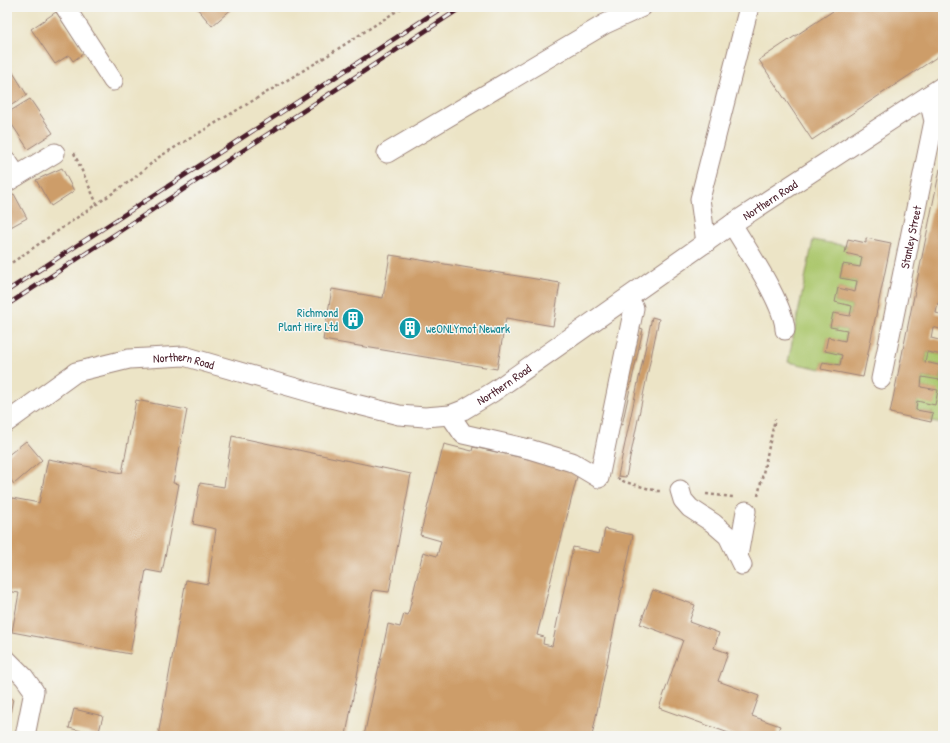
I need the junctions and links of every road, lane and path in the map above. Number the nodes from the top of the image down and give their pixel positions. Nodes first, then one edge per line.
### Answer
1 (65, 7) edge
2 (403, 7) edge
3 (642, 7) edge
4 (749, 7) edge
5 (112, 81) dead end
6 (936, 91) edge
7 (55, 153) joint
8 (387, 153) dead end
9 (10, 173) edge
10 (97, 204) junction
11 (732, 224) junction
12 (706, 243) junction
13 (7, 266) edge
14 (628, 298) junction
15 (785, 330) dead end
16 (881, 379) dead end
17 (450, 415) junction
18 (775, 418) dead end
19 (7, 422) edge
20 (680, 490) joint
21 (744, 502) junction
22 (7, 660) edge
23 (25, 736) edge

1 - 5 street
2 - 10 path
3 - 8 street
4 - 12 street
6 - 11 street, Northern Road
6 - 16 street, Stanley Street
7 - 9 street
7 - 10 path
10 - 13 path
11 - 12 street, Northern Road
11 - 15 street
12 - 14 street, Northern Road
14 - 17 street, Northern Road
14 - 17 street
17 - 19 street, Northern Road
18 - 21 path
20 - 21 path
20 - 21 street
22 - 23 street

